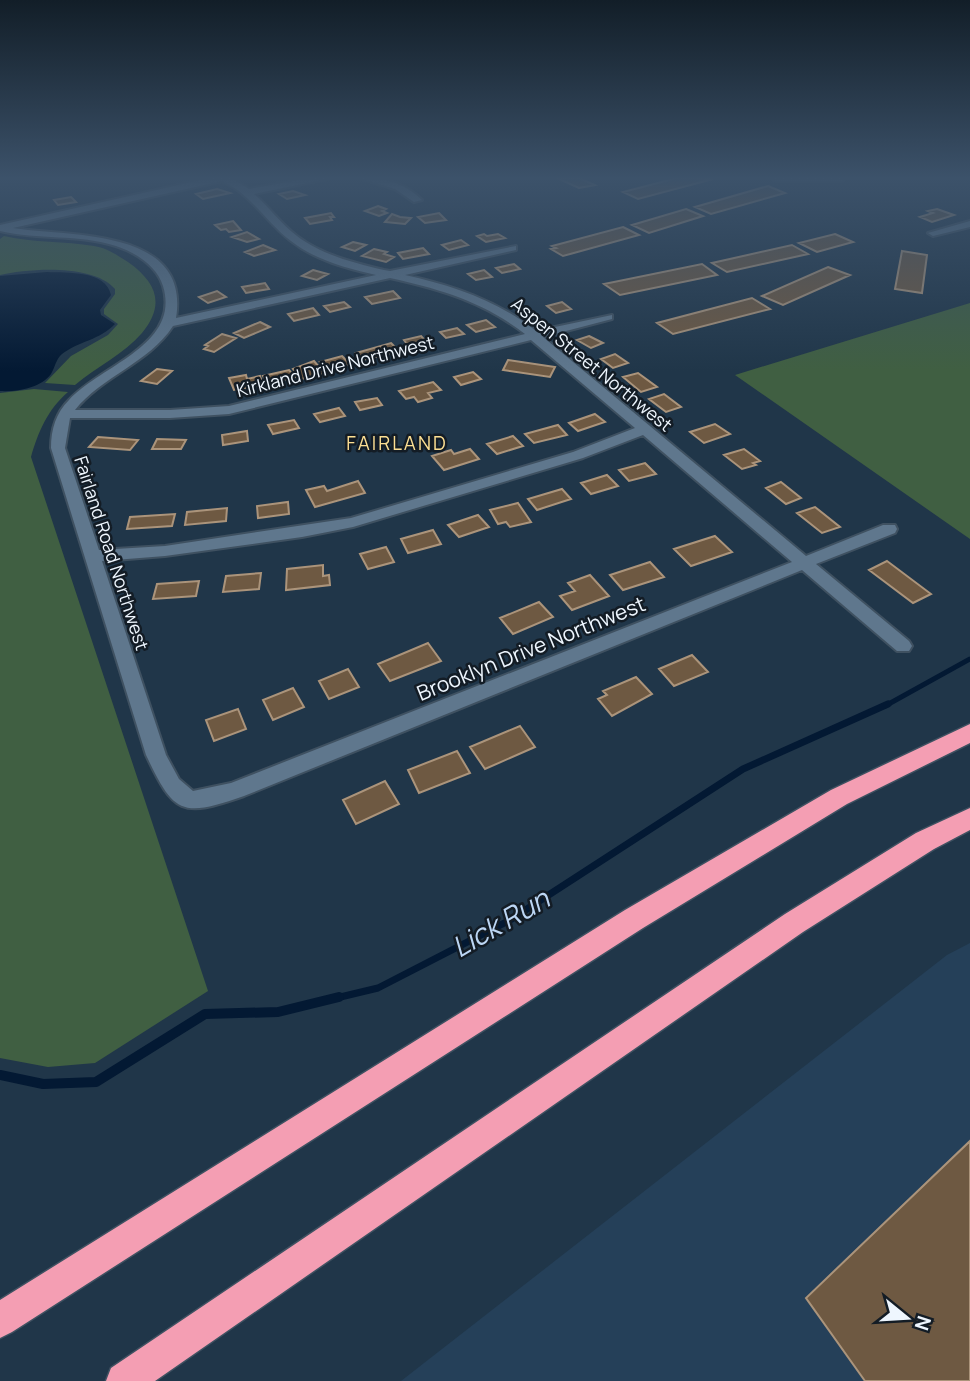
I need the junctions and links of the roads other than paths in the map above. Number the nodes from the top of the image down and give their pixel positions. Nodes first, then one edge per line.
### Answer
1 (113, 242) edge
2 (300, 242) edge
3 (512, 248) dead end
4 (392, 275) junction
5 (608, 317) dead end
6 (169, 323) junction
7 (533, 335) junction
8 (65, 414) junction
9 (645, 429) junction
10 (889, 529) dead end
11 (94, 556) junction
12 (805, 563) junction
13 (903, 646) dead end
14 (970, 733) edge
15 (189, 801) joint
16 (970, 818) edge
17 (0, 1321) edge
18 (124, 1381) edge

1 - 6 street
2 - 4 street, Aspen Street Northwest
3 - 4 street
4 - 6 street
4 - 7 street, Aspen Street Northwest
5 - 7 street, Kirkland Drive Northwest
6 - 8 street
7 - 8 street, Kirkland Drive Northwest
7 - 9 street, Aspen Street Northwest
8 - 11 street, Fairland Road Northwest
9 - 11 street
9 - 12 street, Aspen Street Northwest
10 - 12 street, Brooklyn Drive Northwest
11 - 15 street, Fairland Road Northwest
12 - 13 street, Aspen Street Northwest
12 - 15 street, Brooklyn Drive Northwest
14 - 17 highway
16 - 18 highway

